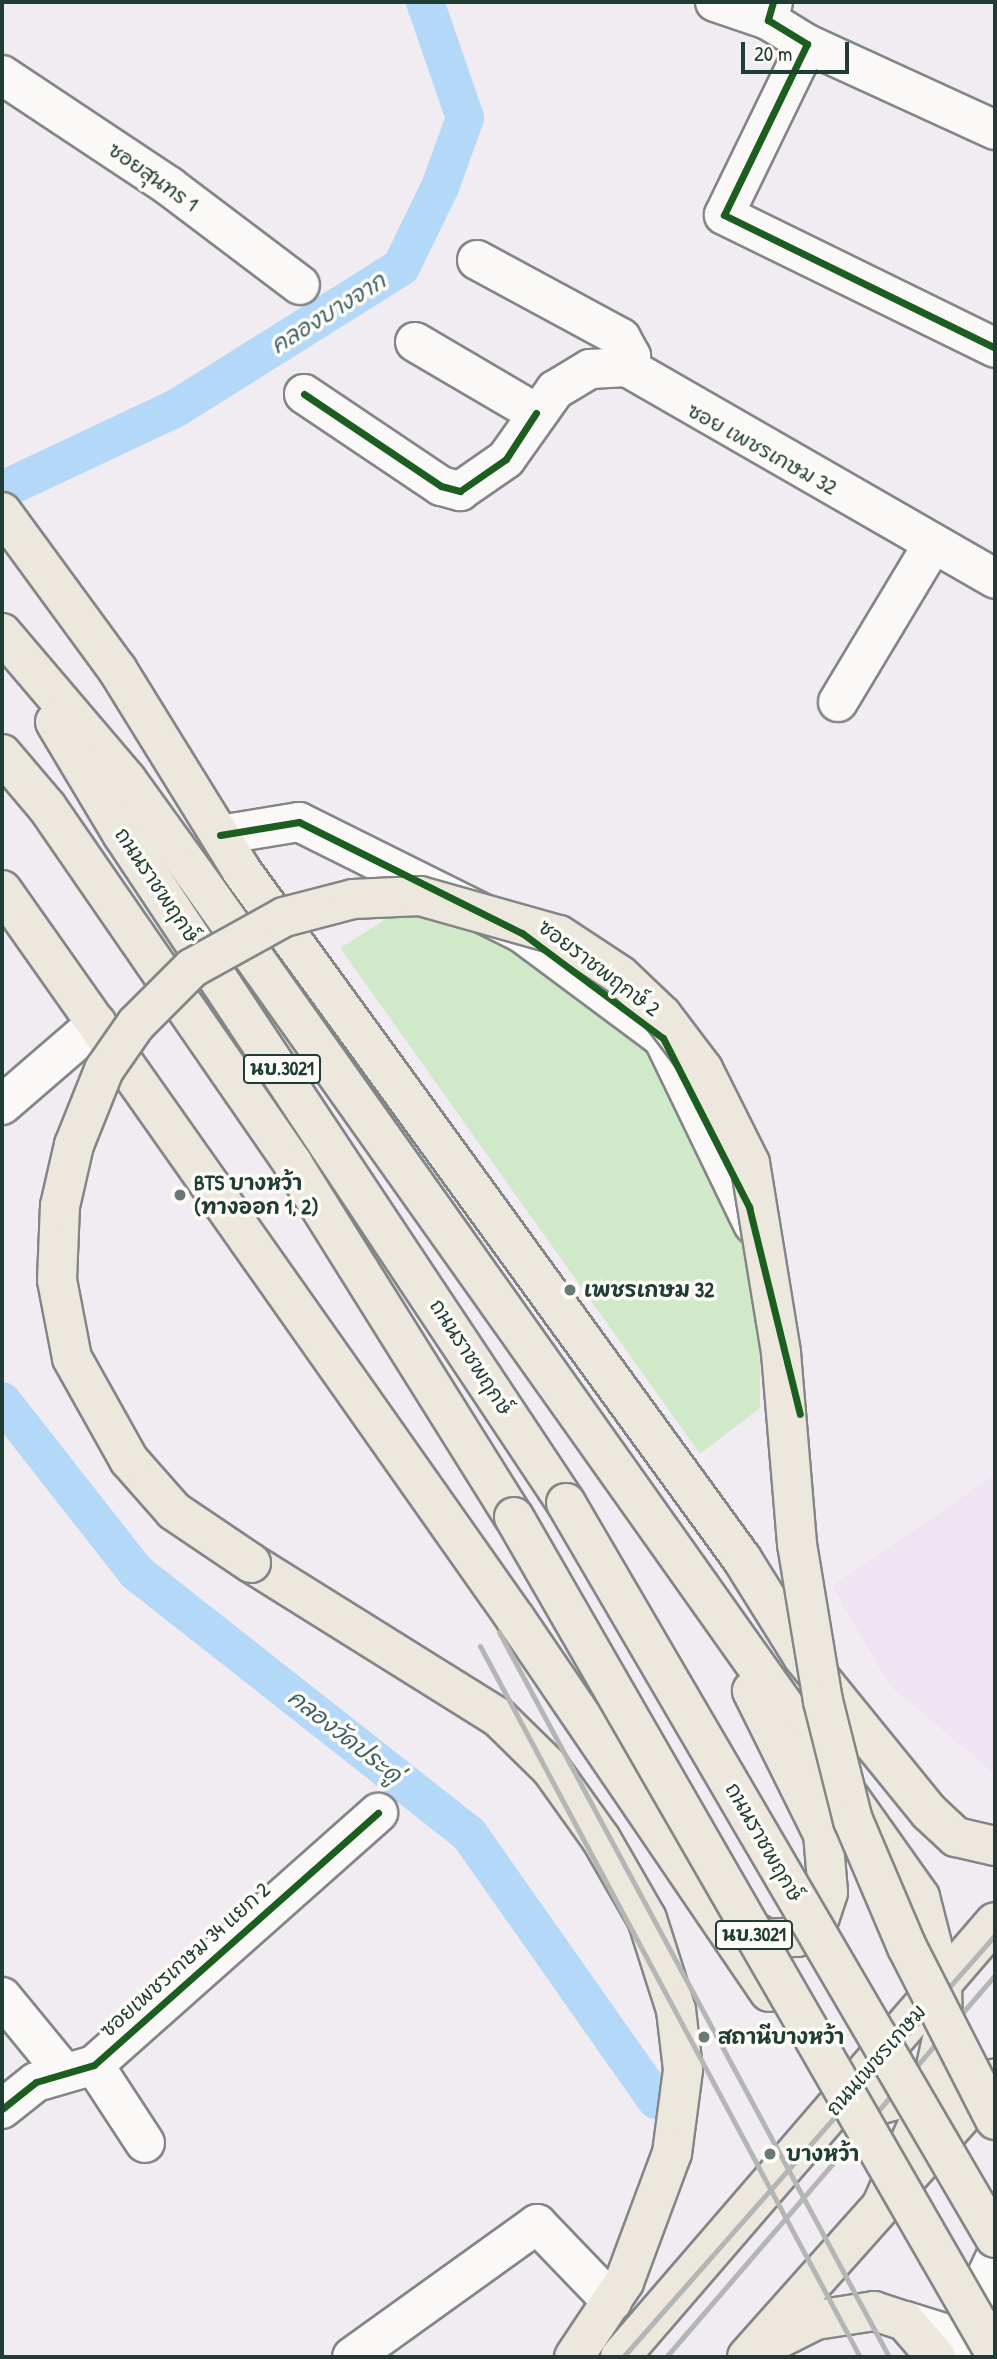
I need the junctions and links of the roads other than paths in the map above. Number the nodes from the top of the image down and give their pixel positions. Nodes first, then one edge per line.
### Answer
1 (715, 2) edge
2 (770, 11) edge
3 (807, 44) junction
4 (2, 75) edge
5 (995, 130) edge
6 (477, 260) dead end
7 (300, 285) dead end
8 (415, 342) dead end
9 (995, 348) edge
10 (627, 368) junction
11 (304, 394) dead end
12 (536, 413) junction
13 (8, 520) edge
14 (933, 544) junction
15 (995, 579) edge
16 (2, 633) edge
17 (838, 702) dead end
18 (2, 754) edge
19 (219, 835) junction
20 (241, 870) junction
21 (2, 890) edge
22 (97, 1023) junction
23 (2, 1105) edge
24 (470, 1263) junction
25 (800, 1414) dead end
26 (694, 1577) junction
27 (378, 1813) dead end
28 (995, 1846) edge
29 (705, 1895) junction
30 (995, 1922) edge
31 (942, 1983) junction
32 (2, 1997) edge
33 (995, 2054) edge
34 (78, 2068) junction
35 (995, 2079) edge
36 (931, 2092) junction
37 (841, 2102) junction
38 (2, 2109) edge
39 (995, 2120) edge
40 (145, 2143) dead end
41 (881, 2207) junction
42 (995, 2238) edge
43 (995, 2258) edge
44 (612, 2302) junction
45 (905, 2321) junction
46 (995, 2342) edge
47 (995, 2351) edge
48 (352, 2357) edge
49 (574, 2357) edge
50 (620, 2357) edge
51 (748, 2357) edge
52 (936, 2357) edge

1 - 2 street
2 - 3 street
3 - 5 street
3 - 9 street
4 - 7 street, ซอยสุนทร 1
6 - 10 street
8 - 12 street
10 - 12 street
10 - 14 street, ซอย เพชรเกษม 32
11 - 12 street
13 - 19 main road
14 - 15 street, ซอย เพชรเกษม 32
14 - 17 street
16 - 24 main road
16 - 42 main road, ถนนราชพฤกษ์ / นบ.3021, bridge
18 - 47 main road, นบ.3021, bridge
19 - 20 main road
19 - 25 street, ซอยราชพฤกษ์ 2
20 - 24 main road
20 - 28 main road
21 - 22 main road
22 - 23 street
22 - 29 main road
24 - 26 main road
26 - 29 main road
26 - 31 main road
27 - 34 street, ซอยเพชรเกษม 34 แยก 2
29 - 37 main road
30 - 31 main road, ถนนเพชรเกษม
31 - 36 main road
31 - 37 main road, ถนนเพชรเกษม
32 - 34 street
33 - 36 main road
34 - 38 street, ซอยเพชรเกษม 34 แยก 2
34 - 40 street
35 - 41 main road
36 - 37 main road
36 - 41 main road
37 - 50 main road, ถนนเพชรเกษม
39 - 44 main road, bridge
41 - 51 main road
43 - 46 street
44 - 48 street
44 - 49 main road
45 - 47 street
45 - 51 main road
45 - 52 main road

